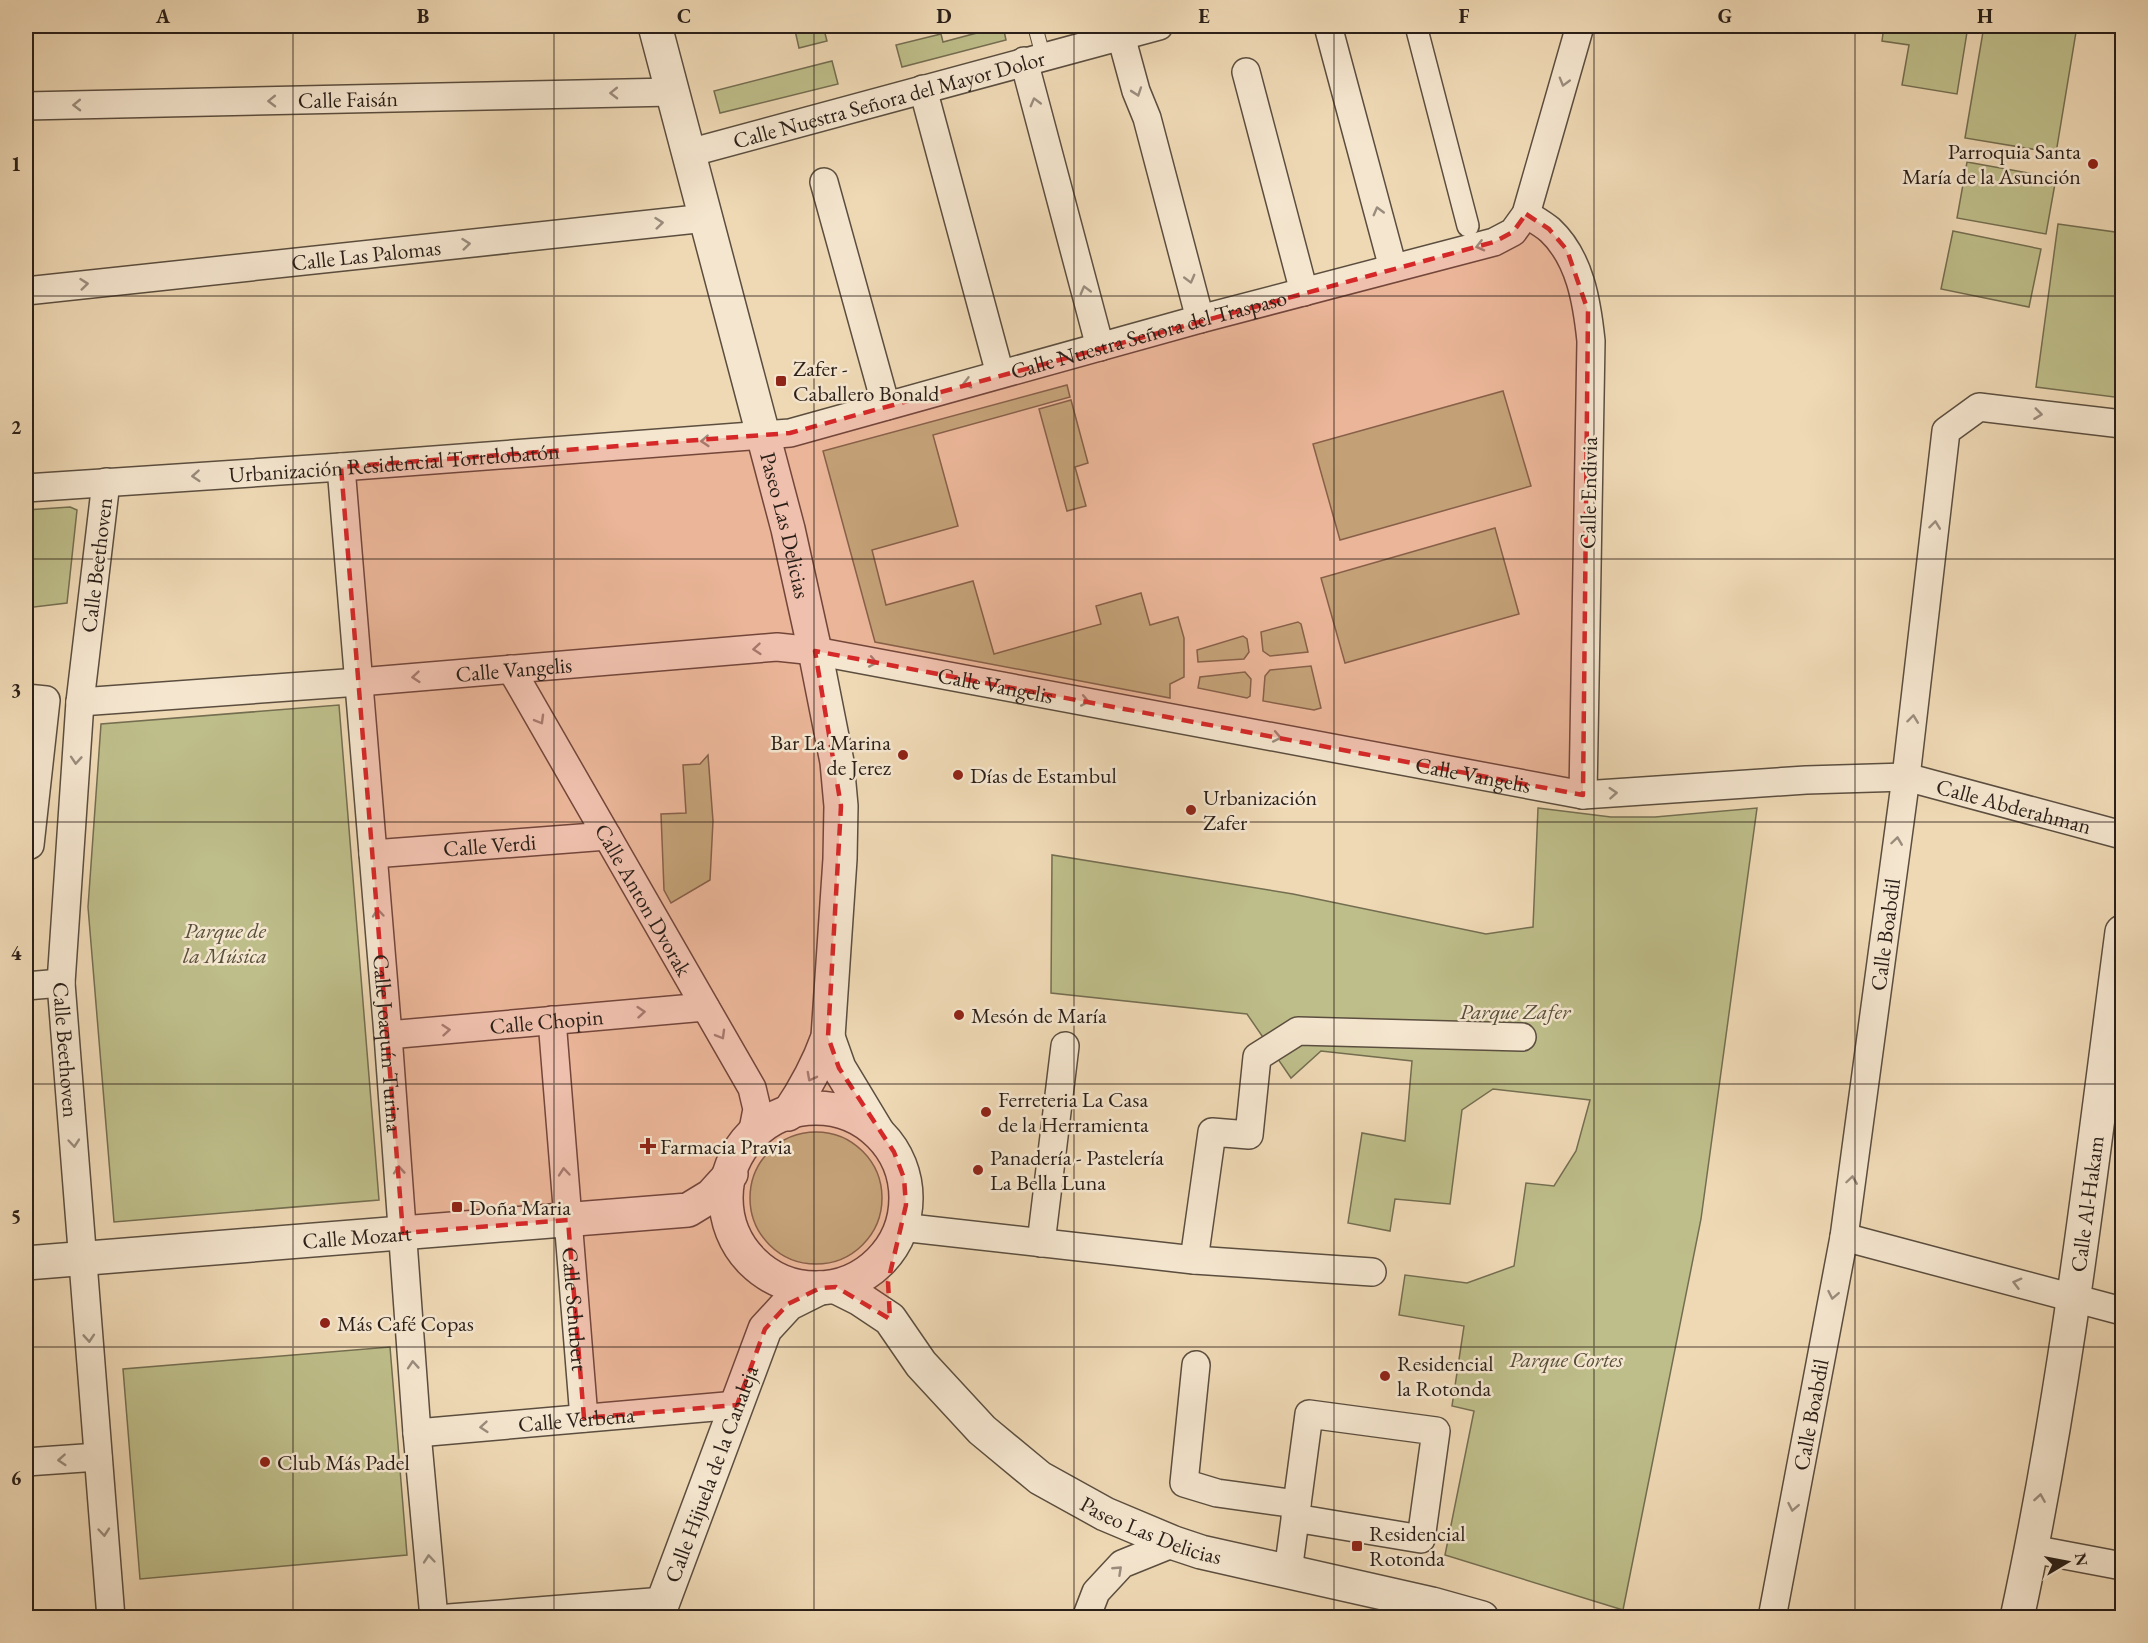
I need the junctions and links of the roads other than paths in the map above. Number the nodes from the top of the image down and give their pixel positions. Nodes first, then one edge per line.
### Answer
1 (654, 26) edge
2 (1035, 26) edge
3 (1159, 26) edge
4 (1328, 26) edge
5 (1416, 26) edge
6 (1580, 26) edge
7 (1121, 36) junction
8 (1034, 59) junction
9 (1246, 72) dead end
10 (923, 89) junction
11 (672, 92) junction
12 (26, 106) edge
13 (689, 153) junction
14 (824, 182) dead end
15 (1526, 214) junction
16 (706, 218) junction
17 (1468, 226) dead end
18 (1393, 268) junction
19 (26, 291) edge
20 (1304, 292) junction
21 (1200, 319) junction
22 (1100, 346) junction
23 (1000, 374) junction
24 (886, 405) junction
25 (2122, 424) edge
26 (763, 436) junction
27 (341, 467) junction
28 (105, 482) junction
29 (26, 488) edge
30 (815, 651) junction
31 (511, 669) junction
32 (359, 682) junction
33 (36, 699) edge
34 (80, 702) junction
35 (1906, 777) junction
36 (1583, 795) junction
37 (2122, 835) edge
38 (607, 836) junction
39 (26, 844) edge
40 (374, 854) junction
41 (2122, 932) edge
42 (61, 983) junction
43 (26, 986) edge
44 (705, 1007) junction
45 (552, 1020) junction
46 (388, 1035) junction
47 (828, 1037) junction
48 (1522, 1037) dead end
49 (1065, 1046) dead end
50 (2113, 1074) edge
51 (788, 1114) junction
52 (877, 1131) junction
53 (752, 1135) junction
54 (731, 1174) junction
55 (688, 1210) junction
56 (568, 1220) junction
57 (404, 1233) junction
58 (898, 1235) junction
59 (1844, 1238) junction
60 (1041, 1243) junction
61 (746, 1253) junction
62 (83, 1258) junction
63 (1194, 1260) junction
64 (26, 1263) edge
65 (1372, 1272) dead end
66 (828, 1287) junction
67 (2073, 1298) junction
68 (2122, 1311) edge
69 (890, 1319) junction
70 (765, 1329) junction
71 (1196, 1365) dead end
72 (737, 1405) junction
73 (584, 1418) junction
74 (417, 1433) junction
75 (98, 1457) junction
76 (26, 1462) edge
77 (1296, 1511) junction
78 (1174, 1543) junction
79 (2032, 1549) junction
80 (2122, 1566) edge
81 (1288, 1572) junction
82 (660, 1609) edge
83 (111, 1617) edge
84 (434, 1617) edge
85 (449, 1617) edge
86 (1086, 1617) edge
87 (1482, 1617) edge
88 (1772, 1617) edge
89 (2017, 1617) edge

1 - 11 street, Paseo Las Delicias
2 - 8 lane
3 - 7 street, Calle Nuestra Señora del Mayor Dolor
18 -> 4 street
5 - 17 street
6 -> 15 street
7 - 8 street, Calle Nuestra Señora del Mayor Dolor
7 -> 21 street
8 - 10 street, Calle Nuestra Señora del Mayor Dolor
22 -> 8 street
9 - 20 street
10 - 13 street, Calle Nuestra Señora del Mayor Dolor
10 - 23 street
11 -> 12 street, Calle Faisán
11 - 13 street, Paseo Las Delicias
13 - 16 street, Paseo Las Delicias
14 - 24 street
15 -> 18 street, Calle Nuestra Señora del Traspaso
15 - 36 street, Calle Endivia
19 -> 16 street, Calle Las Palomas
16 - 26 street, Paseo Las Delicias
18 - 20 street, Calle Nuestra Señora del Traspaso
20 - 21 street, Calle Nuestra Señora del Traspaso
21 - 22 street, Calle Nuestra Señora del Traspaso
22 - 23 street, Calle Nuestra Señora del Traspaso
23 -> 24 street, Calle Nuestra Señora del Traspaso
24 - 26 street, Calle Nuestra Señora del Traspaso
35 -> 25 street, Calle Boabdil
26 -> 27 street, Urbanización Residencial Torrelobatón
26 - 30 street, Paseo Las Delicias
27 -> 28 street, Urbanización Residencial Torrelobatón
27 - 32 street, Calle Joaquín Turina
28 - 29 street, Urbanización Residencial Torrelobatón
28 - 34 street, Calle Beethoven
30 -> 31 street, Calle Vangelis
30 -> 36 street, Calle Vangelis
30 - 47 street, Paseo Las Delicias
31 -> 32 street, Calle Vangelis
31 -> 38 street, Calle Anton Dvorak
32 - 34 street, Calle Vangelis
32 - 40 street, Calle Joaquín Turina
33 - 39 street
34 -> 42 street, Calle Beethoven
36 -> 35 street, Calle Vangelis
35 - 37 street, Calle Abderahman
59 -> 35 street, Calle Boabdil
38 - 40 street, Calle Verdi
38 - 44 street, Calle Anton Dvorak
46 -> 40 street, Calle Joaquín Turina
41 - 50 street, Calle Al-Hakam
42 - 43 street
42 -> 62 street, Calle Beethoven
45 -> 44 street, Calle Chopin
44 -> 53 street, Calle Anton Dvorak
46 -> 45 street, Calle Chopin
56 -> 45 street, Calle Schubert
57 -> 46 street, Calle Joaquín Turina
47 -> 51 street, Paseo Las Delicias
47 - 52 street, Paseo Las Delicias
48 - 63 street
49 - 60 street
50 - 67 street, Calle Al-Hakam
51 - 52 street
51 - 53 street
52 - 58 street
53 - 54 street
54 - 55 street, Calle Mozart
54 - 61 street
55 - 56 street, Calle Mozart
55 - 61 street, Calle Mozart
56 - 57 street, Calle Mozart
56 - 73 street, Calle Schubert
57 - 62 street, Calle Mozart
74 -> 57 street, Calle Joaquín Turina
58 - 60 street
58 - 66 street
58 - 69 street
67 -> 59 street
59 -> 88 street, Calle Boabdil
60 - 63 street
61 - 66 street
61 - 70 street, Calle Hijuela de la Canaleja
62 - 64 street, Calle Mozart
62 -> 75 street, Calle Beethoven
63 - 65 street
66 - 69 street, Paseo Las Delicias
66 - 70 street, Calle Hijuela de la Canaleja
67 - 68 street
79 -> 67 street, Calle Al-Hakam
69 - 78 street, Paseo Las Delicias
70 - 72 street, Calle Hijuela de la Canaleja
71 - 77 street
72 - 73 street, Calle Verbena
72 - 82 street, Calle Hijuela de la Canaleja
73 -> 74 street, Calle Verbena
84 -> 74 street, Calle Joaquín Turina
75 -> 76 street
75 -> 83 street, Calle Beethoven
77 - 77 street
77 - 81 street
78 - 81 street, Paseo Las Delicias
86 -> 78 street
79 - 80 street
79 - 89 street, Calle Al-Hakam
81 - 87 street, Paseo Las Delicias
82 - 85 street

